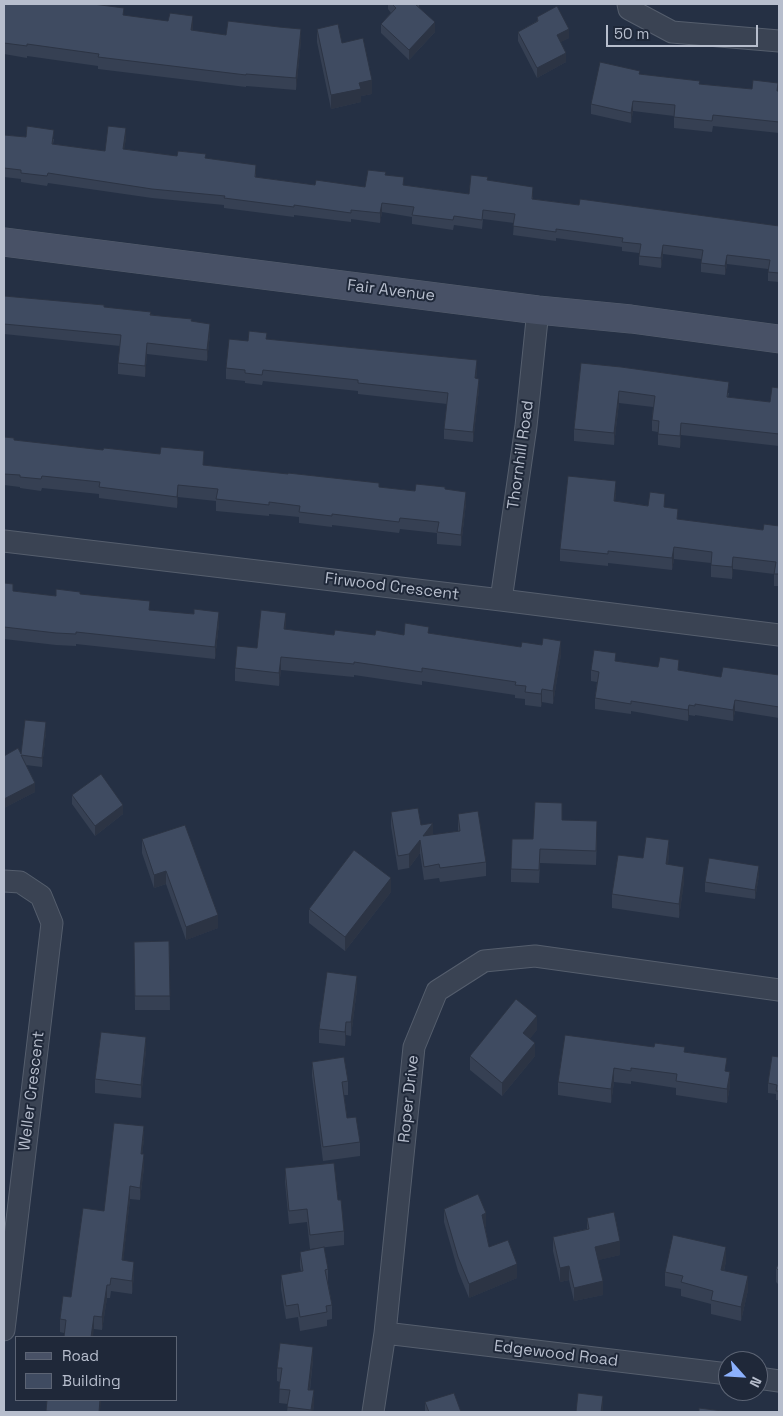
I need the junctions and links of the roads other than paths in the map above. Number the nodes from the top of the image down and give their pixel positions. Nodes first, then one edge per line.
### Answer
1 (628, 4) edge
2 (779, 41) edge
3 (4, 242) edge
4 (538, 310) junction
5 (779, 339) edge
6 (4, 541) edge
7 (501, 600) junction
8 (779, 635) edge
9 (4, 881) edge
10 (779, 990) edge
11 (4, 1330) edge
12 (385, 1333) junction
13 (718, 1373) edge
14 (373, 1412) edge

1 - 2 street
3 - 4 street, Fair Avenue
4 - 5 street, Fair Avenue
4 - 7 street, Thornhill Road
6 - 7 street, Firwood Crescent
7 - 8 street, Firwood Crescent
9 - 11 street, Weller Crescent
10 - 12 street, Roper Drive
12 - 13 street, Edgewood Road
12 - 14 street, Roper Drive

